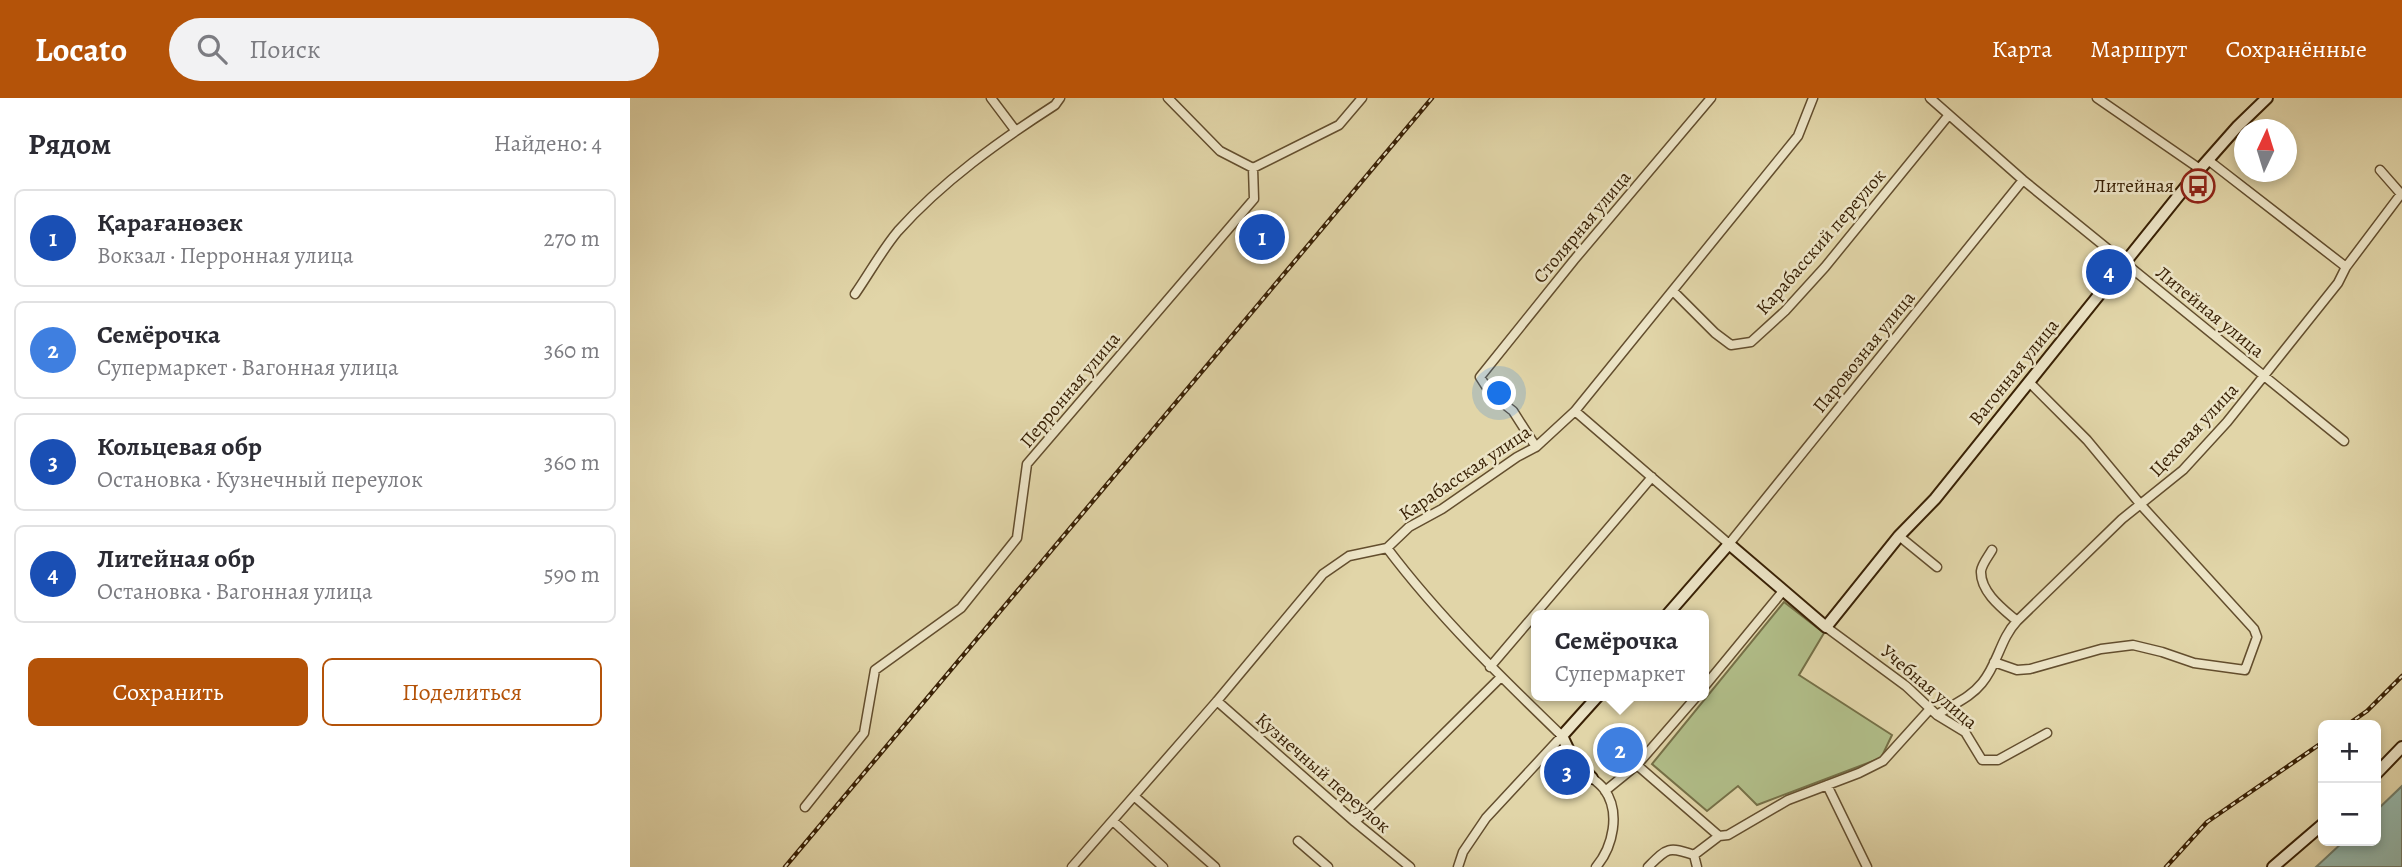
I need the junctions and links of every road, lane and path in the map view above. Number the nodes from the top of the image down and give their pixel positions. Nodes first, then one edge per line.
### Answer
1 (991, 98) edge
2 (1060, 98) edge
3 (1168, 98) edge
4 (1362, 98) edge
5 (1711, 98) edge
6 (1813, 98) edge
7 (1930, 98) edge
8 (2096, 98) edge
9 (2267, 98) edge
10 (1948, 116) junction
11 (1016, 130) junction
12 (2208, 160) junction
13 (1253, 168) junction
14 (2200, 169) junction
15 (2380, 170) dead end
16 (2023, 180) junction
17 (2125, 263) junction
18 (2346, 267) junction
19 (1673, 291) junction
20 (855, 294) dead end
21 (2263, 376) junction
22 (2029, 382) junction
23 (1575, 411) junction
24 (2344, 441) dead end
25 (1536, 447) junction
26 (1652, 477) junction
27 (2141, 505) junction
28 (1899, 536) junction
29 (1729, 544) junction
30 (1387, 548) junction
31 (1992, 550) dead end
32 (1937, 567) dead end
33 (1783, 591) junction
34 (1539, 610) edge
35 (1671, 610) edge
36 (1531, 619) edge
37 (2017, 621) junction
38 (1826, 627) junction
39 (1994, 662) junction
40 (1490, 667) junction
41 (1502, 677) junction
42 (1709, 681) edge
43 (1217, 701) junction
44 (1594, 701) edge
45 (1693, 701) edge
46 (1930, 709) junction
47 (1937, 715) junction
48 (2048, 733) dead end
49 (1562, 736) junction
50 (2402, 747) edge
51 (1637, 765) junction
52 (2381, 769) edge
53 (1592, 778) joint
54 (1827, 785) junction
55 (1605, 791) junction
56 (1134, 796) junction
57 (805, 807) dead end
58 (1112, 821) junction
59 (1354, 822) junction
60 (2318, 828) edge
61 (1719, 836) junction
62 (1298, 841) dead end
63 (1694, 855) junction
64 (1072, 867) edge
65 (1163, 867) edge
66 (1215, 867) edge
67 (1328, 867) edge
68 (1410, 867) edge
69 (1458, 867) edge
70 (1597, 867) edge
71 (1648, 867) edge
72 (1697, 867) edge
73 (1867, 867) edge
74 (2273, 867) edge

1 - 11 street
2 - 11 street
3 - 13 street
4 - 13 street
5 - 25 street, Столярная улица
6 - 19 street, Карабасская улица
7 - 10 street, Литейная улица
8 - 14 street
9 - 12 street, Вагонная улица
10 - 16 street, Литейная улица
10 - 19 street, Карабасский переулок
11 - 20 street
12 - 14 street, Вагонная улица
12 - 18 street
13 - 57 street, Перронная улица
14 - 17 street, Вагонная улица
15 - 18 street, Цеховая улица
16 - 17 street, Литейная улица
16 - 29 street, Паровозная улица
17 - 21 street, Литейная улица
17 - 22 street, Вагонная улица
18 - 21 street, Цеховая улица
19 - 23 street, Карабасская улица
21 - 24 street, Литейная улица
21 - 27 street, Цеховая улица
22 - 27 street
22 - 28 street, Вагонная улица
23 - 25 street, Карабасская улица
23 - 26 street
25 - 30 street, Карабасская улица
26 - 29 street
26 - 34 street
27 - 37 street, Цеховая улица
27 - 39 street
28 - 32 street
28 - 38 street, Вагонная улица
29 - 33 street
29 - 35 street
30 - 40 street
30 - 43 street, Карабасская улица
31 - 37 street
33 - 38 street
33 - 42 street
36 - 40 street
37 - 39 street, Цеховая улица
38 - 46 street, Учебная улица
39 - 47 street, Цеховая улица
40 - 41 street
41 - 49 street
41 - 59 street
43 - 56 street, Карабасская улица
43 - 59 street, Кузнечный переулок
44 - 49 street
45 - 51 street
46 - 47 street, Учебная улица
46 - 54 street
47 - 48 street, Учебная улица
49 - 53 street
49 - 69 street
50 - 52 street
51 - 55 street
51 - 61 street
53 - 55 street
54 - 61 street
54 - 73 street
55 - 70 street
56 - 58 street, Карабасская улица
56 - 66 street
58 - 64 street, Карабасская улица
58 - 65 street
59 - 68 street, Кузнечный переулок
60 - 74 street
61 - 63 street
62 - 67 street
63 - 71 street
63 - 72 street

